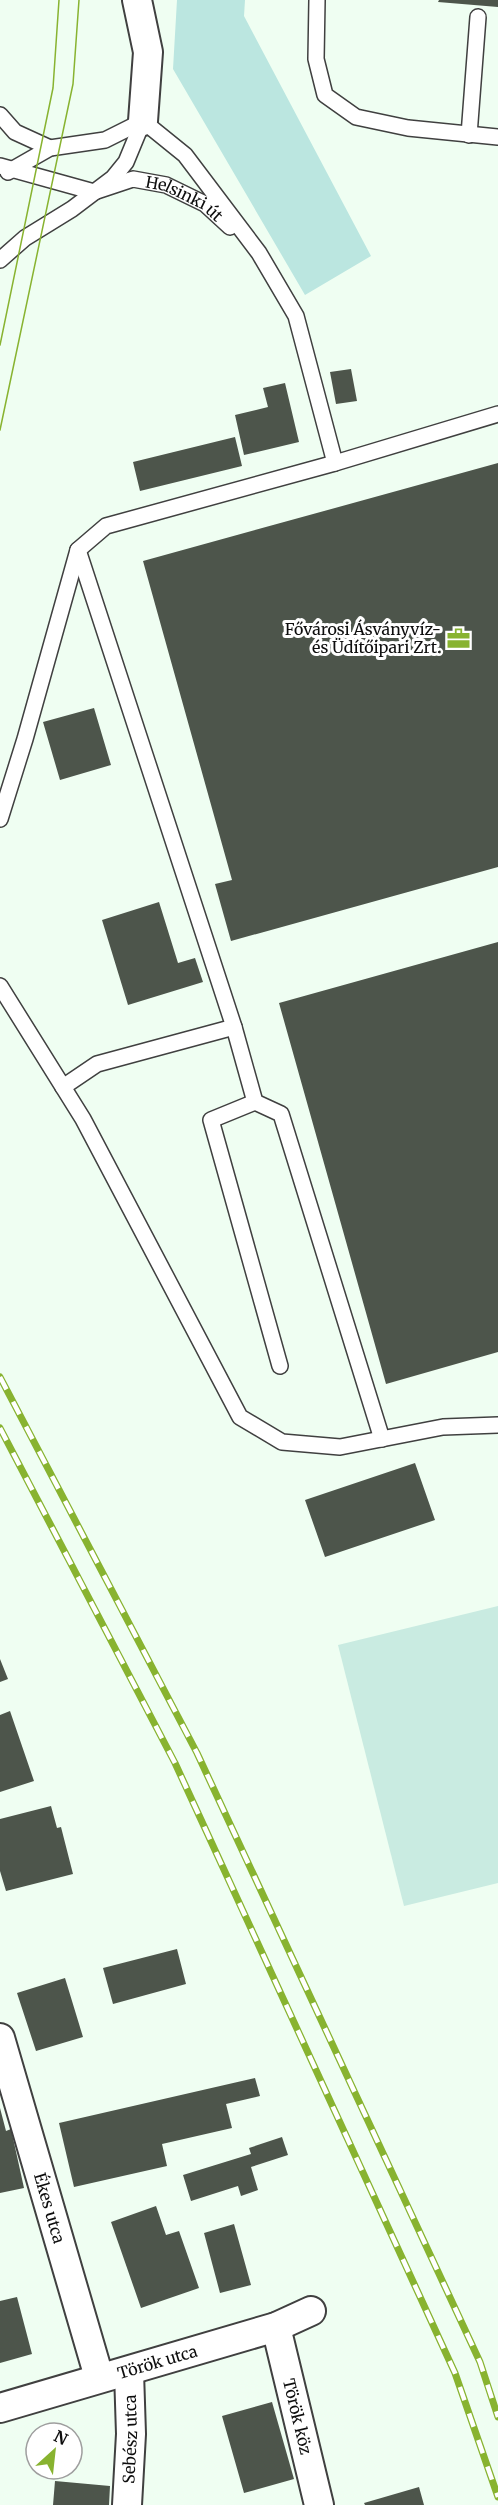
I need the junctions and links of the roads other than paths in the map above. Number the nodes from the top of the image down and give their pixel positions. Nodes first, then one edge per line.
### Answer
1 (137, 0) edge
2 (317, 0) edge
3 (478, 17) dead end
4 (0, 115) edge
5 (143, 121) junction
6 (469, 135) junction
7 (498, 137) edge
8 (50, 148) junction
9 (3, 171) edge
10 (94, 192) junction
11 (259, 253) junction
12 (0, 260) edge
13 (498, 414) edge
14 (335, 463) junction
15 (78, 550) junction
16 (0, 819) edge
17 (0, 986) edge
18 (234, 1027) junction
19 (63, 1087) junction
20 (255, 1102) junction
21 (280, 1366) dead end
22 (498, 1425) edge
23 (382, 1439) junction
24 (0, 2038) edge
25 (311, 2312) dead end
26 (276, 2327) junction
27 (129, 2372) junction
28 (99, 2377) junction
29 (0, 2408) edge
30 (127, 2505) edge
31 (319, 2505) edge

1 - 5 street, Helsinki út
2 - 6 lane
3 - 6 lane
4 - 8 lane
5 - 8 lane
5 - 10 lane, Helsinki út
5 - 11 lane, Helsinki út
6 - 7 lane
8 - 9 lane
9 - 10 lane
10 - 11 lane, Helsinki út
10 - 12 lane, Helsinki út
11 - 14 lane, Helsinki út
13 - 14 lane
14 - 15 lane
15 - 16 lane
15 - 18 lane
17 - 19 lane
18 - 19 lane
18 - 20 lane
19 - 23 lane
20 - 21 lane
20 - 23 lane
22 - 23 lane
24 - 28 street, Ékes utca
25 - 26 street, Török utca
26 - 27 street, Török utca
26 - 31 street, Török köz
27 - 28 street, Török utca
27 - 30 street, Sebész utca
28 - 29 street, Török utca

